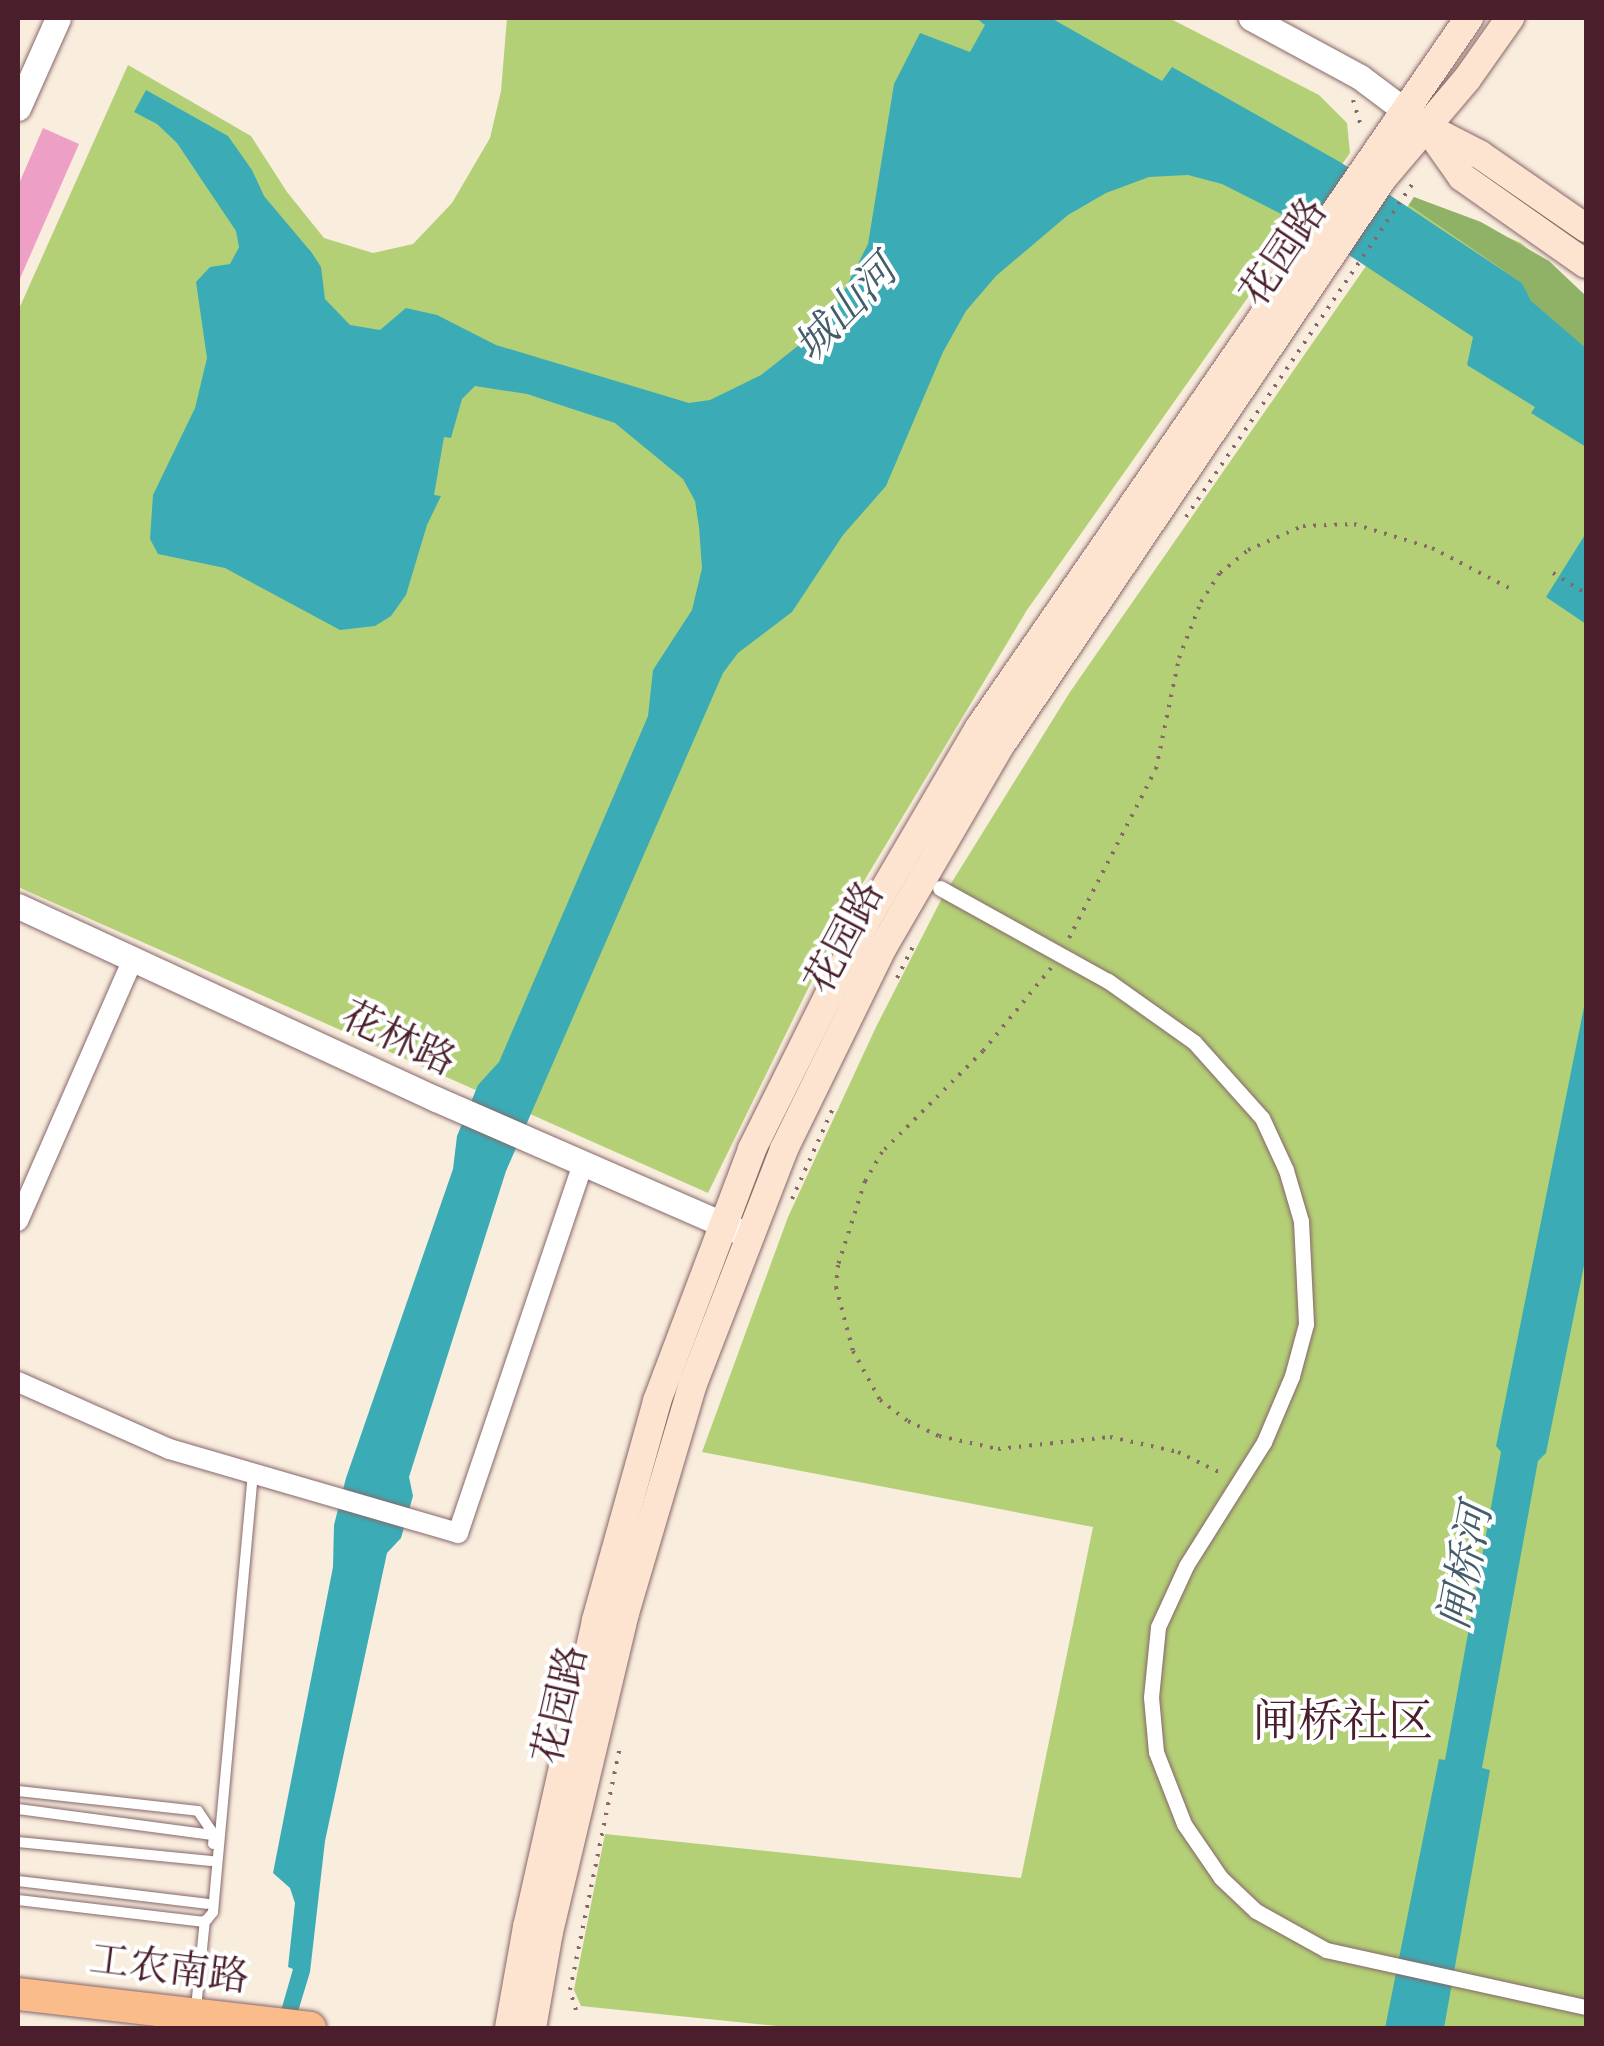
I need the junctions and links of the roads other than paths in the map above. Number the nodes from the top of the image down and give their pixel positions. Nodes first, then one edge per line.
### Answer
1 (58, 18) edge
2 (1251, 18) edge
3 (1469, 18) edge
4 (1510, 18) edge
5 (18, 108) edge
6 (1403, 109) junction
7 (1428, 129) junction
8 (1385, 178) junction
9 (1586, 228) edge
10 (1335, 253) junction
11 (1586, 264) edge
12 (940, 888) dead end
13 (18, 906) edge
14 (133, 959) junction
15 (583, 1163) junction
16 (18, 1221) edge
17 (723, 1224) junction
18 (750, 1236) junction
19 (18, 1382) edge
20 (253, 1474) junction
21 (18, 1791) edge
22 (18, 1809) edge
23 (214, 1835) junction
24 (18, 1842) edge
25 (212, 1861) junction
26 (18, 1881) edge
27 (18, 1900) edge
28 (207, 1904) junction
29 (205, 1922) junction
30 (18, 1994) edge
31 (1586, 2007) edge
32 (195, 2016) junction
33 (285, 2026) edge
34 (310, 2028) edge
35 (509, 2028) edge
36 (532, 2028) edge

1 - 5 street
2 - 6 street
3 - 6 main road, 花园路
4 - 7 main road, 花园路
6 - 7 street
6 - 8 main road, 花园路
7 - 8 main road, 花园路
7 - 9 main road
7 - 11 main road
8 - 10 main road, 花园路
10 - 17 main road, 花园路
10 - 18 main road, 花园路
12 - 31 street
13 - 14 street, 花林路
14 - 15 street, 花林路
14 - 16 street
15 - 17 street, 花林路
15 - 20 street
17 - 18 street, 花林路
17 - 35 main road, 花园路
18 - 36 main road, 花园路
19 - 20 street
20 - 29 lane
21 - 23 lane
22 - 23 lane
23 - 25 lane
24 - 25 lane
25 - 28 lane
26 - 28 lane
27 - 29 lane
28 - 29 lane
29 - 32 lane
30 - 32 main road, 工农南路
32 - 33 main road, 工农南路
33 - 34 main road, 工农南路

